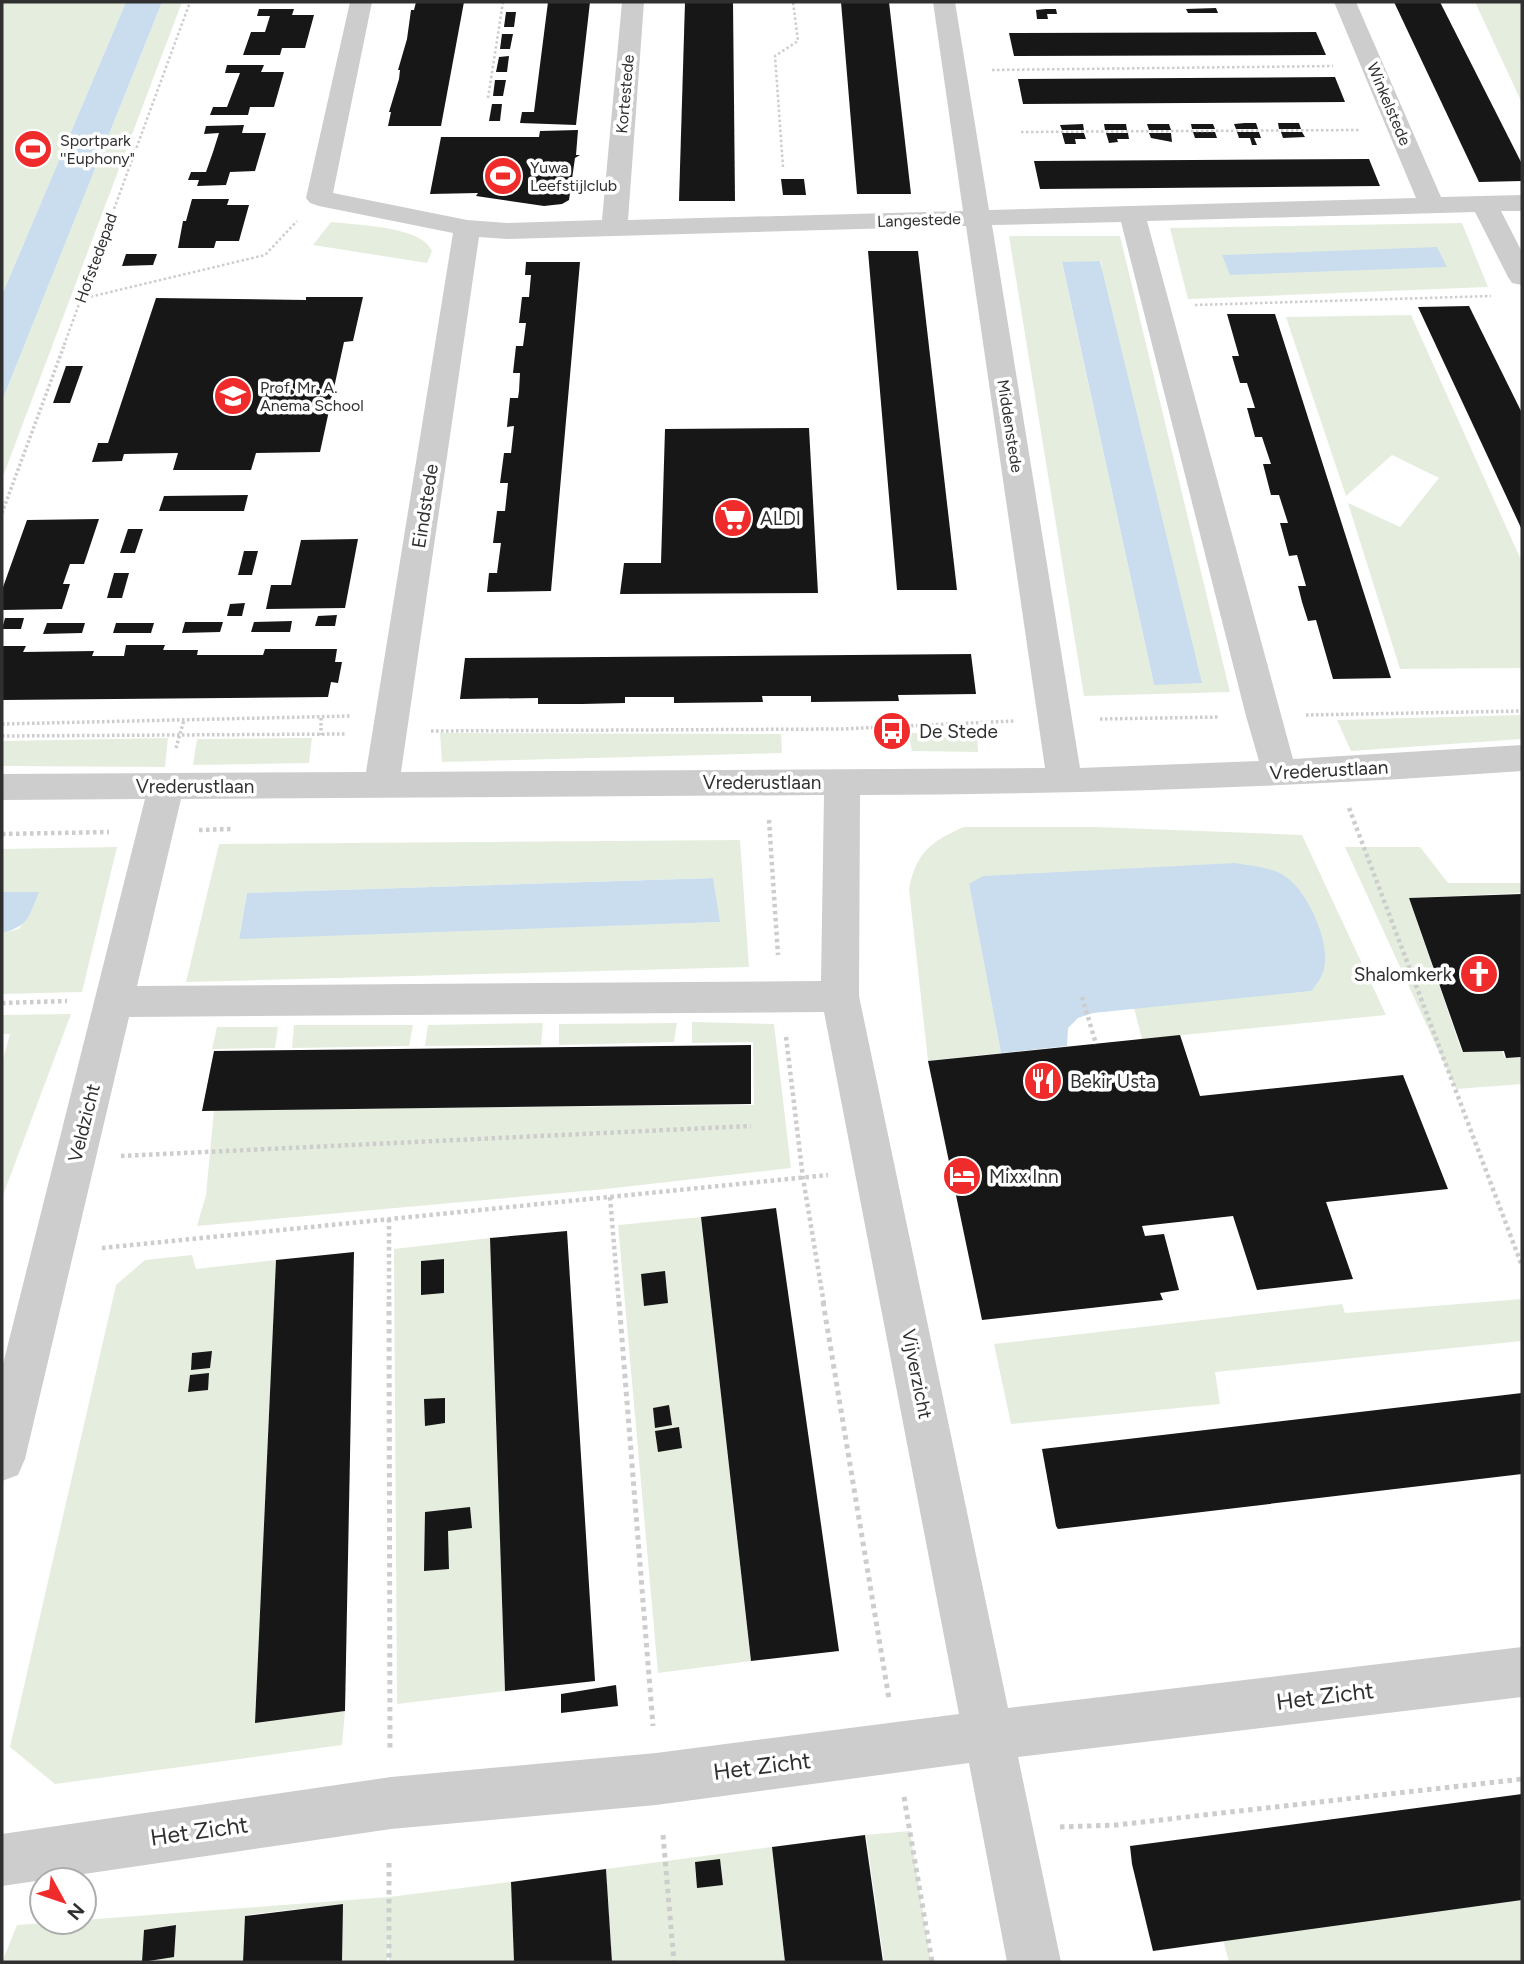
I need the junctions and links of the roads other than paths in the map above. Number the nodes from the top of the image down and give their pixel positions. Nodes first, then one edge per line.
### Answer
1 (361, 2) edge
2 (633, 2) edge
3 (944, 2) edge
4 (1345, 2) edge
5 (1522, 203) edge
6 (1483, 204) junction
7 (1432, 206) junction
8 (1132, 214) junction
9 (978, 219) junction
10 (467, 228) junction
11 (614, 229) junction
12 (1522, 277) edge
13 (1522, 758) edge
14 (1280, 773) junction
15 (1065, 781) junction
16 (842, 782) junction
17 (382, 783) junction
18 (2, 787) edge
19 (166, 787) junction
20 (840, 996) junction
21 (113, 1002) junction
22 (2, 1459) edge
23 (1522, 1672) edge
24 (990, 1735) junction
25 (2, 1860) edge
26 (1034, 1962) edge

1 - 10 street, Langestede
2 - 11 street, Kortestede
3 - 9 street, Middenstede
4 - 7 street, Winkelstede
5 - 6 street, Langestede
6 - 7 street, Langestede
6 - 12 street
7 - 8 street, Langestede
8 - 9 street, Langestede
8 - 14 street
9 - 11 street, Langestede
9 - 15 street, Middenstede
10 - 11 street, Langestede
10 - 17 street, Eindstede
13 - 14 street, Vrederustlaan
14 - 15 street, Vrederustlaan
15 - 16 street, Vrederustlaan
16 - 17 street, Vrederustlaan
16 - 20 street, Vijverzicht
17 - 19 street, Vrederustlaan
18 - 19 street, Vrederustlaan
19 - 21 street, Veldzicht
20 - 21 street
20 - 24 street, Vijverzicht
21 - 22 street, Veldzicht
23 - 24 street, Het Zicht
24 - 25 street, Het Zicht
24 - 26 street, Vijverzicht

